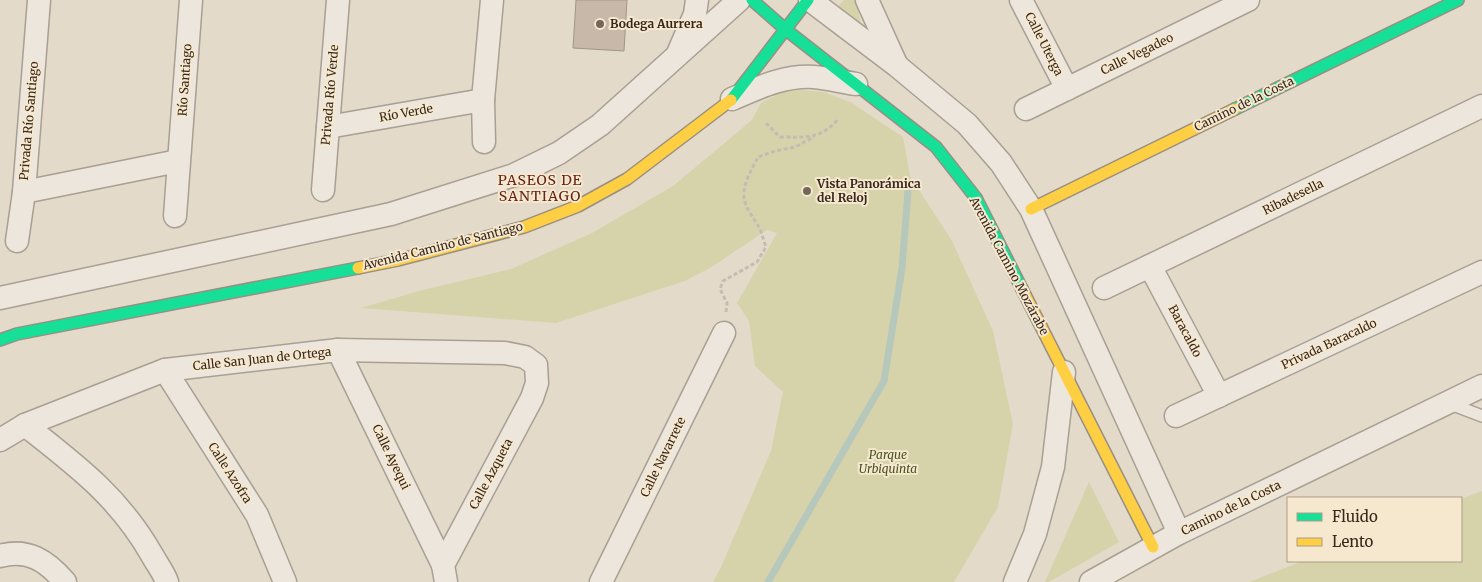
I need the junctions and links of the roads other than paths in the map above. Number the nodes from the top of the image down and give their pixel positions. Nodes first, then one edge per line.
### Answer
1 (39, 0) edge
2 (191, 0) edge
3 (338, 0) edge
4 (492, 0) edge
5 (697, 0) edge
6 (739, 0) edge
7 (752, 0) edge
8 (809, 0) edge
9 (868, 0) edge
10 (1021, 0) edge
11 (1248, 0) edge
12 (1458, 0) edge
13 (785, 29) junction
14 (677, 56) junction
15 (896, 65) junction
16 (856, 84) junction
17 (1067, 89) junction
18 (732, 99) junction
19 (483, 100) junction
20 (1482, 106) edge
21 (1026, 110) dead end
22 (328, 127) junction
23 (484, 142) dead end
24 (178, 161) junction
25 (323, 190) dead end
26 (24, 192) junction
27 (1031, 209) junction
28 (175, 216) dead end
29 (17, 241) dead end
30 (1150, 266) junction
31 (1482, 272) edge
32 (1104, 288) dead end
33 (0, 298) edge
34 (724, 332) road end
35 (0, 340) edge
36 (338, 350) junction
37 (536, 365) joint
38 (165, 370) junction
39 (1064, 372) junction
40 (1482, 386) edge
41 (1219, 396) junction
42 (1448, 403) junction
43 (1176, 416) dead end
44 (1482, 416) edge
45 (25, 425) junction
46 (0, 440) edge
47 (1179, 533) junction
48 (1153, 547) junction
49 (0, 556) edge
50 (445, 573) edge
51 (65, 582) edge
52 (167, 582) edge
53 (285, 582) edge
54 (601, 582) edge
55 (1015, 582) edge
56 (1091, 582) edge

1 - 26 street, Privada Río Santiago
2 - 24 street, Río Santiago
3 - 22 street, Privada Río Verde
4 - 19 street
5 - 14 street
6 - 14 street
7 - 13 street, Avenida Camino Mozárabe
8 - 13 street, Avenida Camino de Santiago
8 - 15 street
9 - 15 street
10 - 17 street, Calle Uterga
11 - 17 street, Calle Vegadeo
12 - 27 street, Camino de la Costa
13 - 16 street, Avenida Camino Mozárabe
13 - 18 street, Avenida Camino de Santiago
14 - 33 street
15 - 27 street
16 - 18 street
16 - 39 street, Avenida Camino Mozárabe
17 - 21 street, Calle Vegadeo
18 - 35 street, Avenida Camino de Santiago
19 - 22 street, Río Verde
19 - 23 street
20 - 30 street, Ribadesella
22 - 25 street, Privada Río Verde
24 - 26 street
24 - 28 street, Río Santiago
26 - 29 street, Privada Río Santiago
27 - 47 street
30 - 32 street, Ribadesella
30 - 41 street, Baracaldo
31 - 41 street, Privada Baracaldo
34 - 54 street, Calle Navarrete
36 - 37 street, Calle San Juan de Ortega
36 - 38 street, Calle San Juan de Ortega
36 - 50 street, Calle Ayequi
37 - 50 street, Calle Azqueta
38 - 45 street, Calle San Juan de Ortega
38 - 53 street, Calle Azofra
39 - 48 street, Avenida Camino Mozárabe
39 - 55 street
40 - 42 street, Camino de la Costa
41 - 43 street, Privada Baracaldo
42 - 44 lane
42 - 47 street, Camino de la Costa
45 - 46 street, Calle San Juan de Ortega
45 - 52 street
47 - 48 street, Camino de la Costa
48 - 56 street, Camino de la Costa
49 - 51 street

